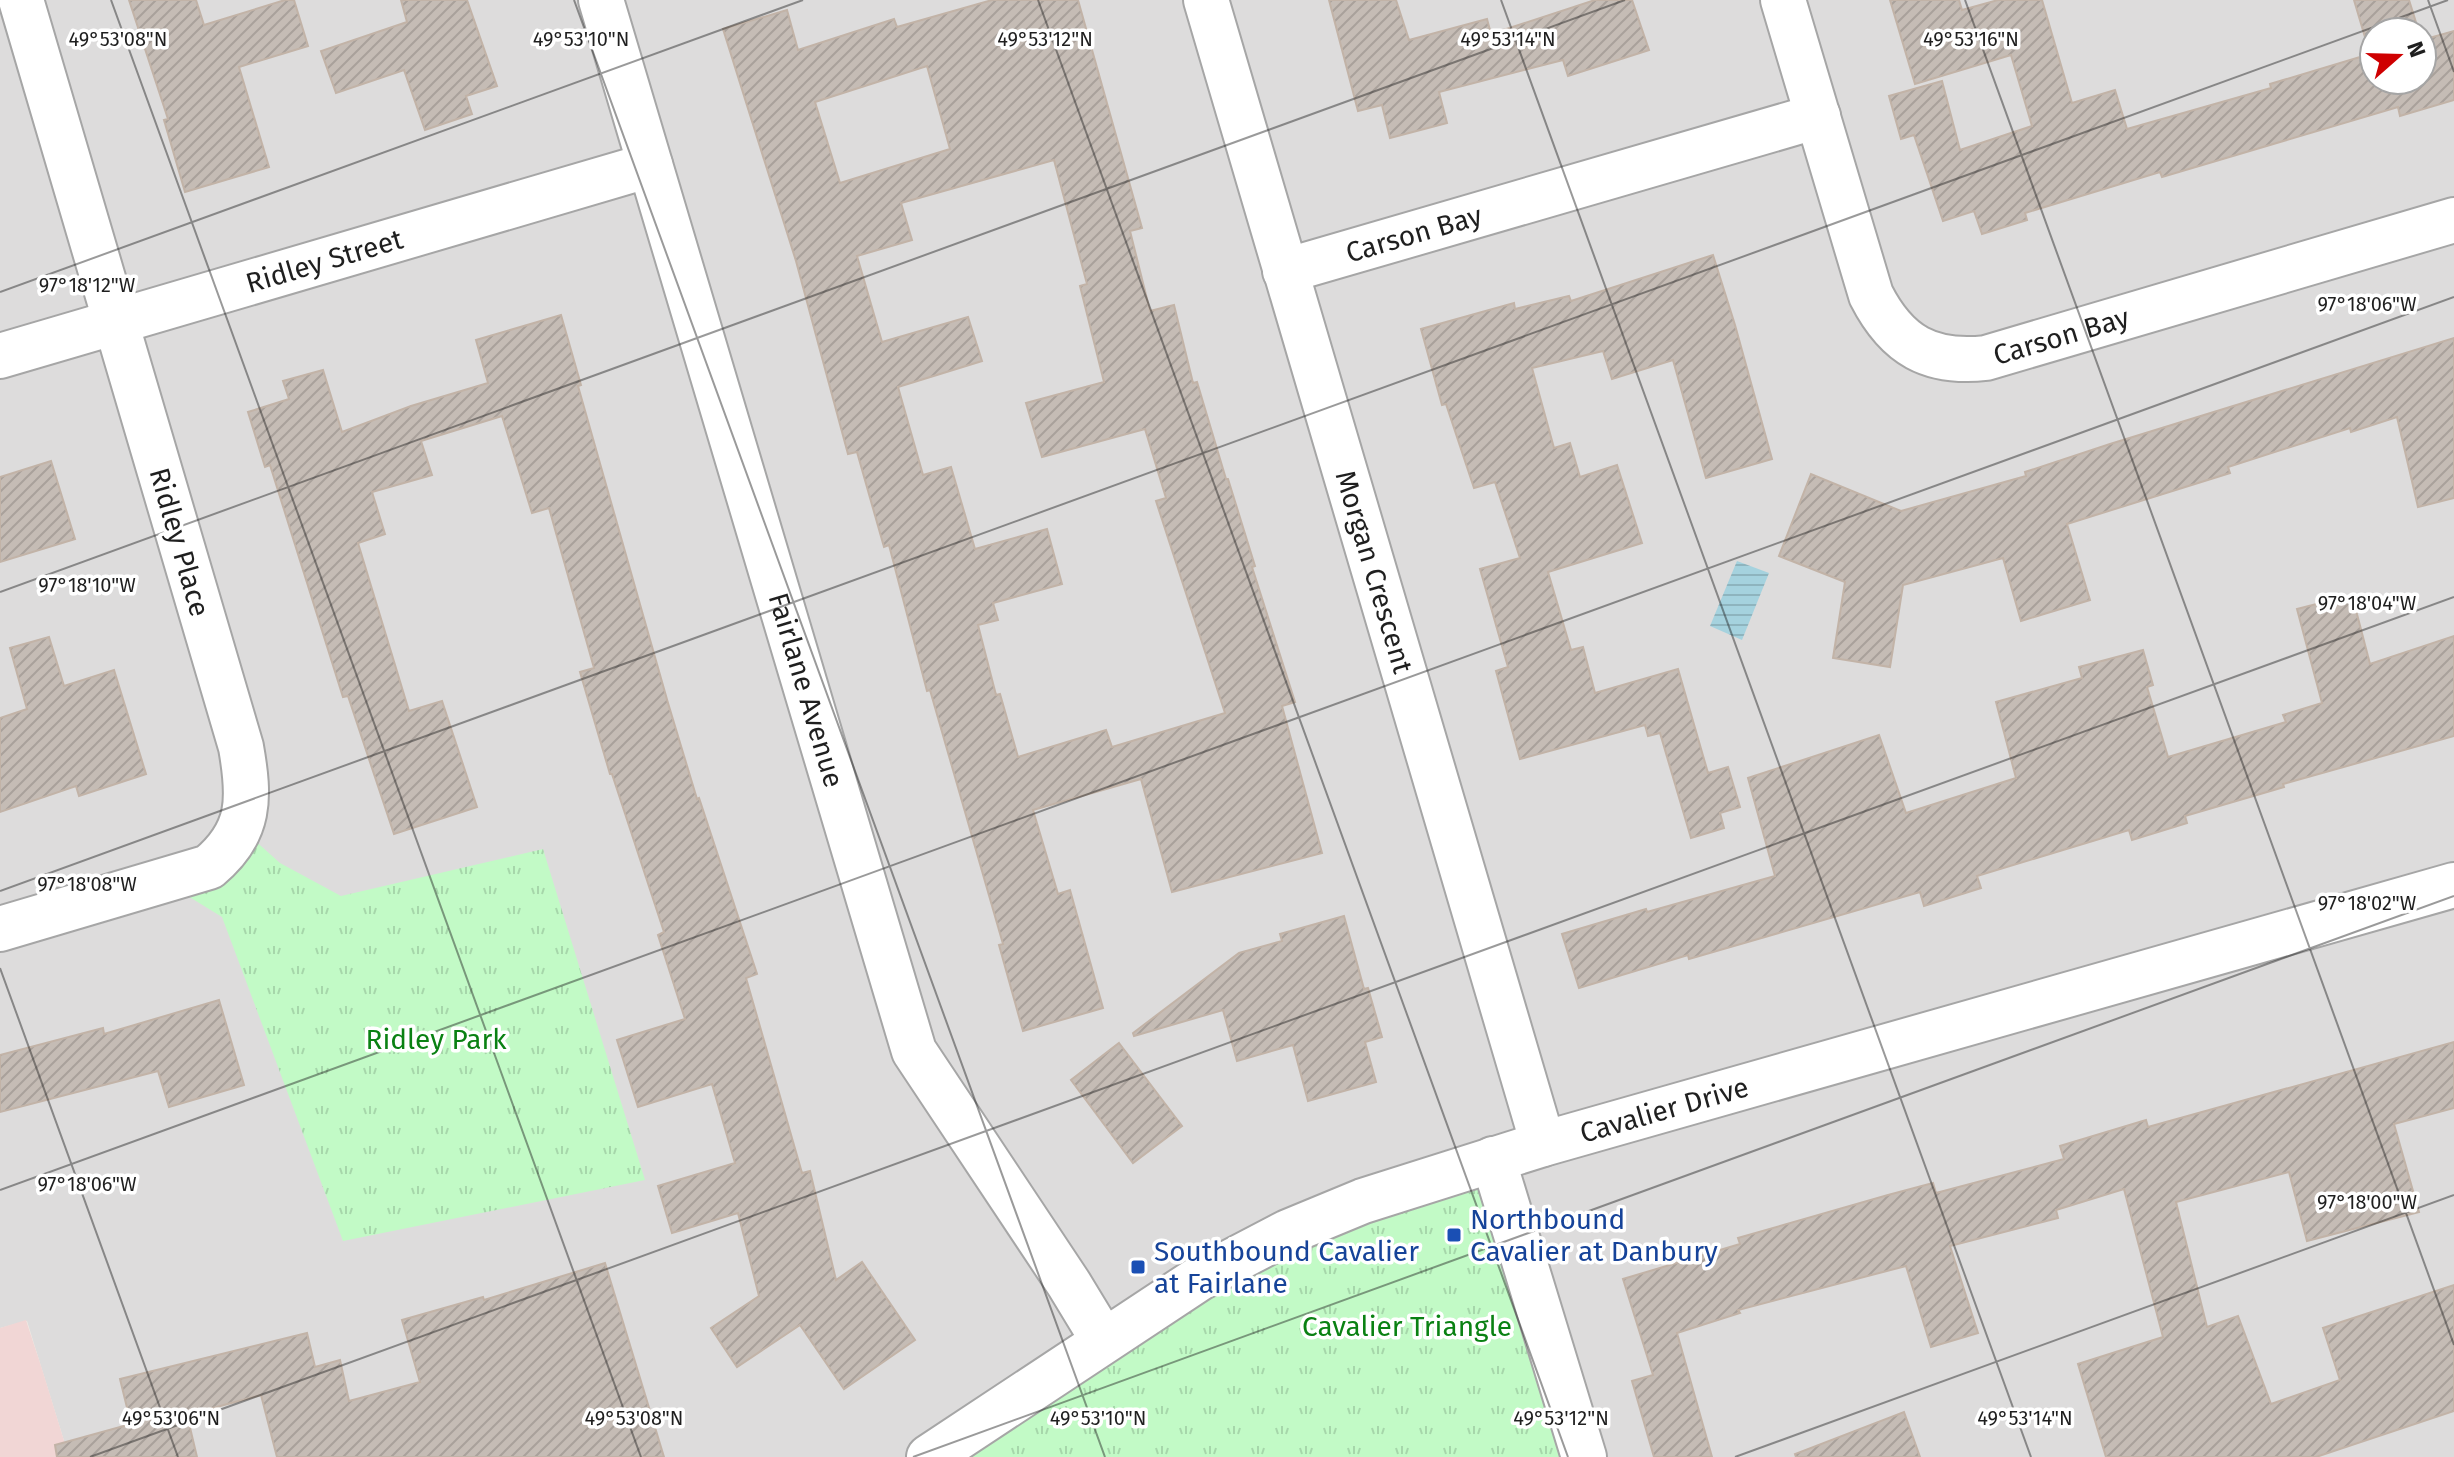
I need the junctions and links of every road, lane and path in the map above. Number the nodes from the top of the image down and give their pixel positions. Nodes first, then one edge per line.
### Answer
1 (21, 0) edge
2 (601, 0) edge
3 (1206, 0) edge
4 (1783, 0) edge
5 (1818, 116) junction
6 (650, 165) junction
7 (2454, 220) edge
8 (1285, 271) junction
9 (115, 322) junction
10 (0, 356) edge
11 (2454, 885) edge
12 (0, 929) edge
13 (1543, 1144) junction
14 (1493, 1159) junction
15 (1103, 1340) junction
16 (929, 1457) edge
17 (1584, 1457) edge

1 - 9 street, Ridley Place
2 - 6 street, Fairlane Avenue
3 - 8 street, Morgan Crescent
4 - 5 street, Carson Bay
5 - 7 street, Carson Bay
5 - 8 street, Carson Bay
6 - 9 street, Ridley Street
6 - 15 street, Fairlane Avenue
8 - 13 street, Morgan Crescent
9 - 10 street, Ridley Street
9 - 12 street, Ridley Place
11 - 13 street, Cavalier Drive
13 - 14 street, Cavalier Drive
14 - 15 street, Cavalier Drive
14 - 17 street
15 - 16 street, Cavalier Drive

